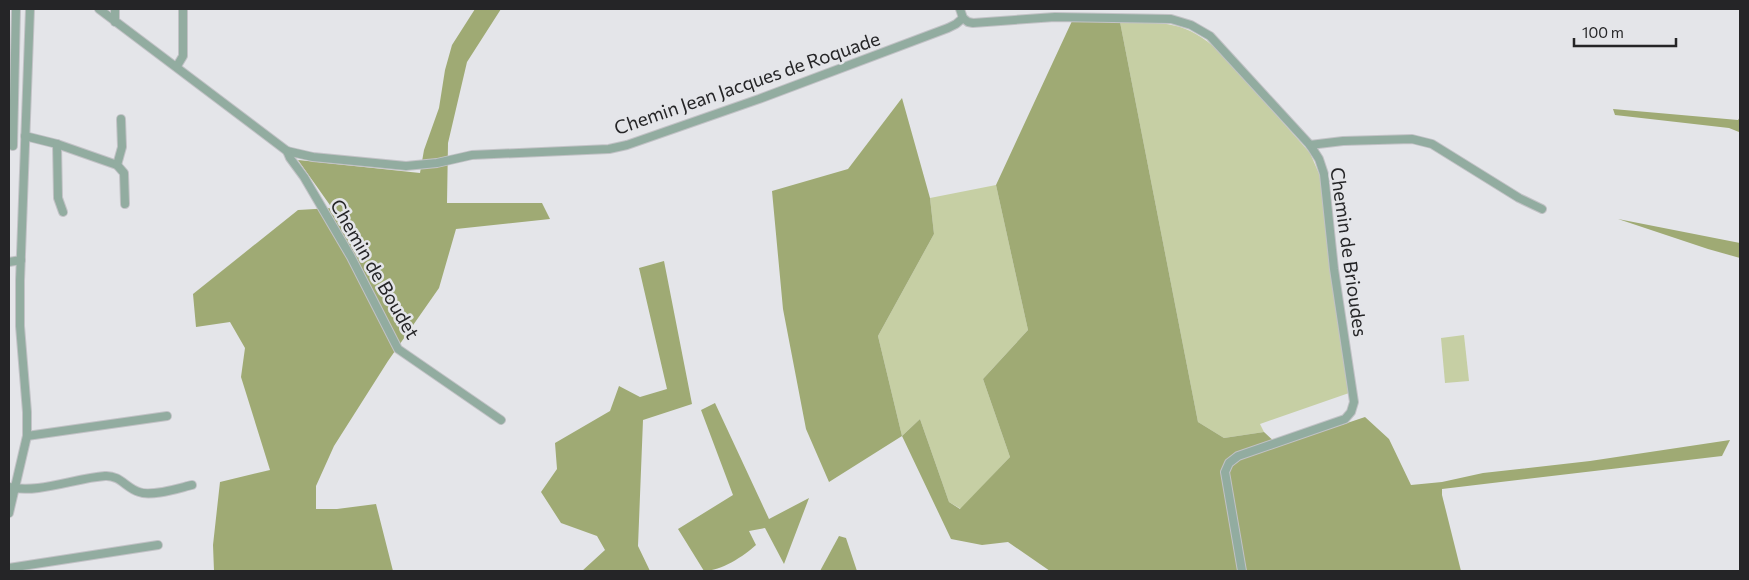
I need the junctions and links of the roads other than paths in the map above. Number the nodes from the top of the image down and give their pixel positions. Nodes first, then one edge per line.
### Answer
1 (16, 9) edge
2 (30, 9) edge
3 (99, 9) edge
4 (116, 9) edge
5 (184, 9) edge
6 (960, 9) edge
7 (963, 18) junction
8 (115, 22) junction
9 (177, 66) junction
10 (121, 119) dead end
11 (25, 137) junction
12 (11, 142) edge
13 (57, 144) junction
14 (1310, 145) junction
15 (25, 147) junction
16 (287, 152) junction
17 (117, 165) junction
18 (125, 204) dead end
19 (1542, 209) dead end
20 (63, 212) dead end
21 (21, 260) junction
22 (9, 262) edge
23 (167, 416) dead end
24 (501, 420) dead end
25 (27, 436) junction
26 (192, 485) dead end
27 (12, 488) edge
28 (9, 512) edge
29 (158, 545) dead end
30 (9, 568) edge
31 (1242, 571) edge

1 - 12 street
2 - 11 street
3 - 8 street, Chemin Jean Jacques de Roquade
4 - 8 street
5 - 9 street
6 - 7 street
7 - 14 street, Chemin de Brioudes
7 - 16 street, Chemin Jean Jacques de Roquade
8 - 9 street, Chemin Jean Jacques de Roquade
9 - 16 street, Chemin Jean Jacques de Roquade
10 - 17 street
11 - 12 street
11 - 13 street
11 - 15 street
12 - 15 street
13 - 17 street
13 - 20 street
14 - 19 street
14 - 31 street, Chemin de Brioudes
15 - 21 street
16 - 24 street, Chemin de Boudet
17 - 18 street
21 - 22 street
21 - 25 street
23 - 25 street
25 - 27 street
26 - 27 street
27 - 28 street
29 - 30 street

